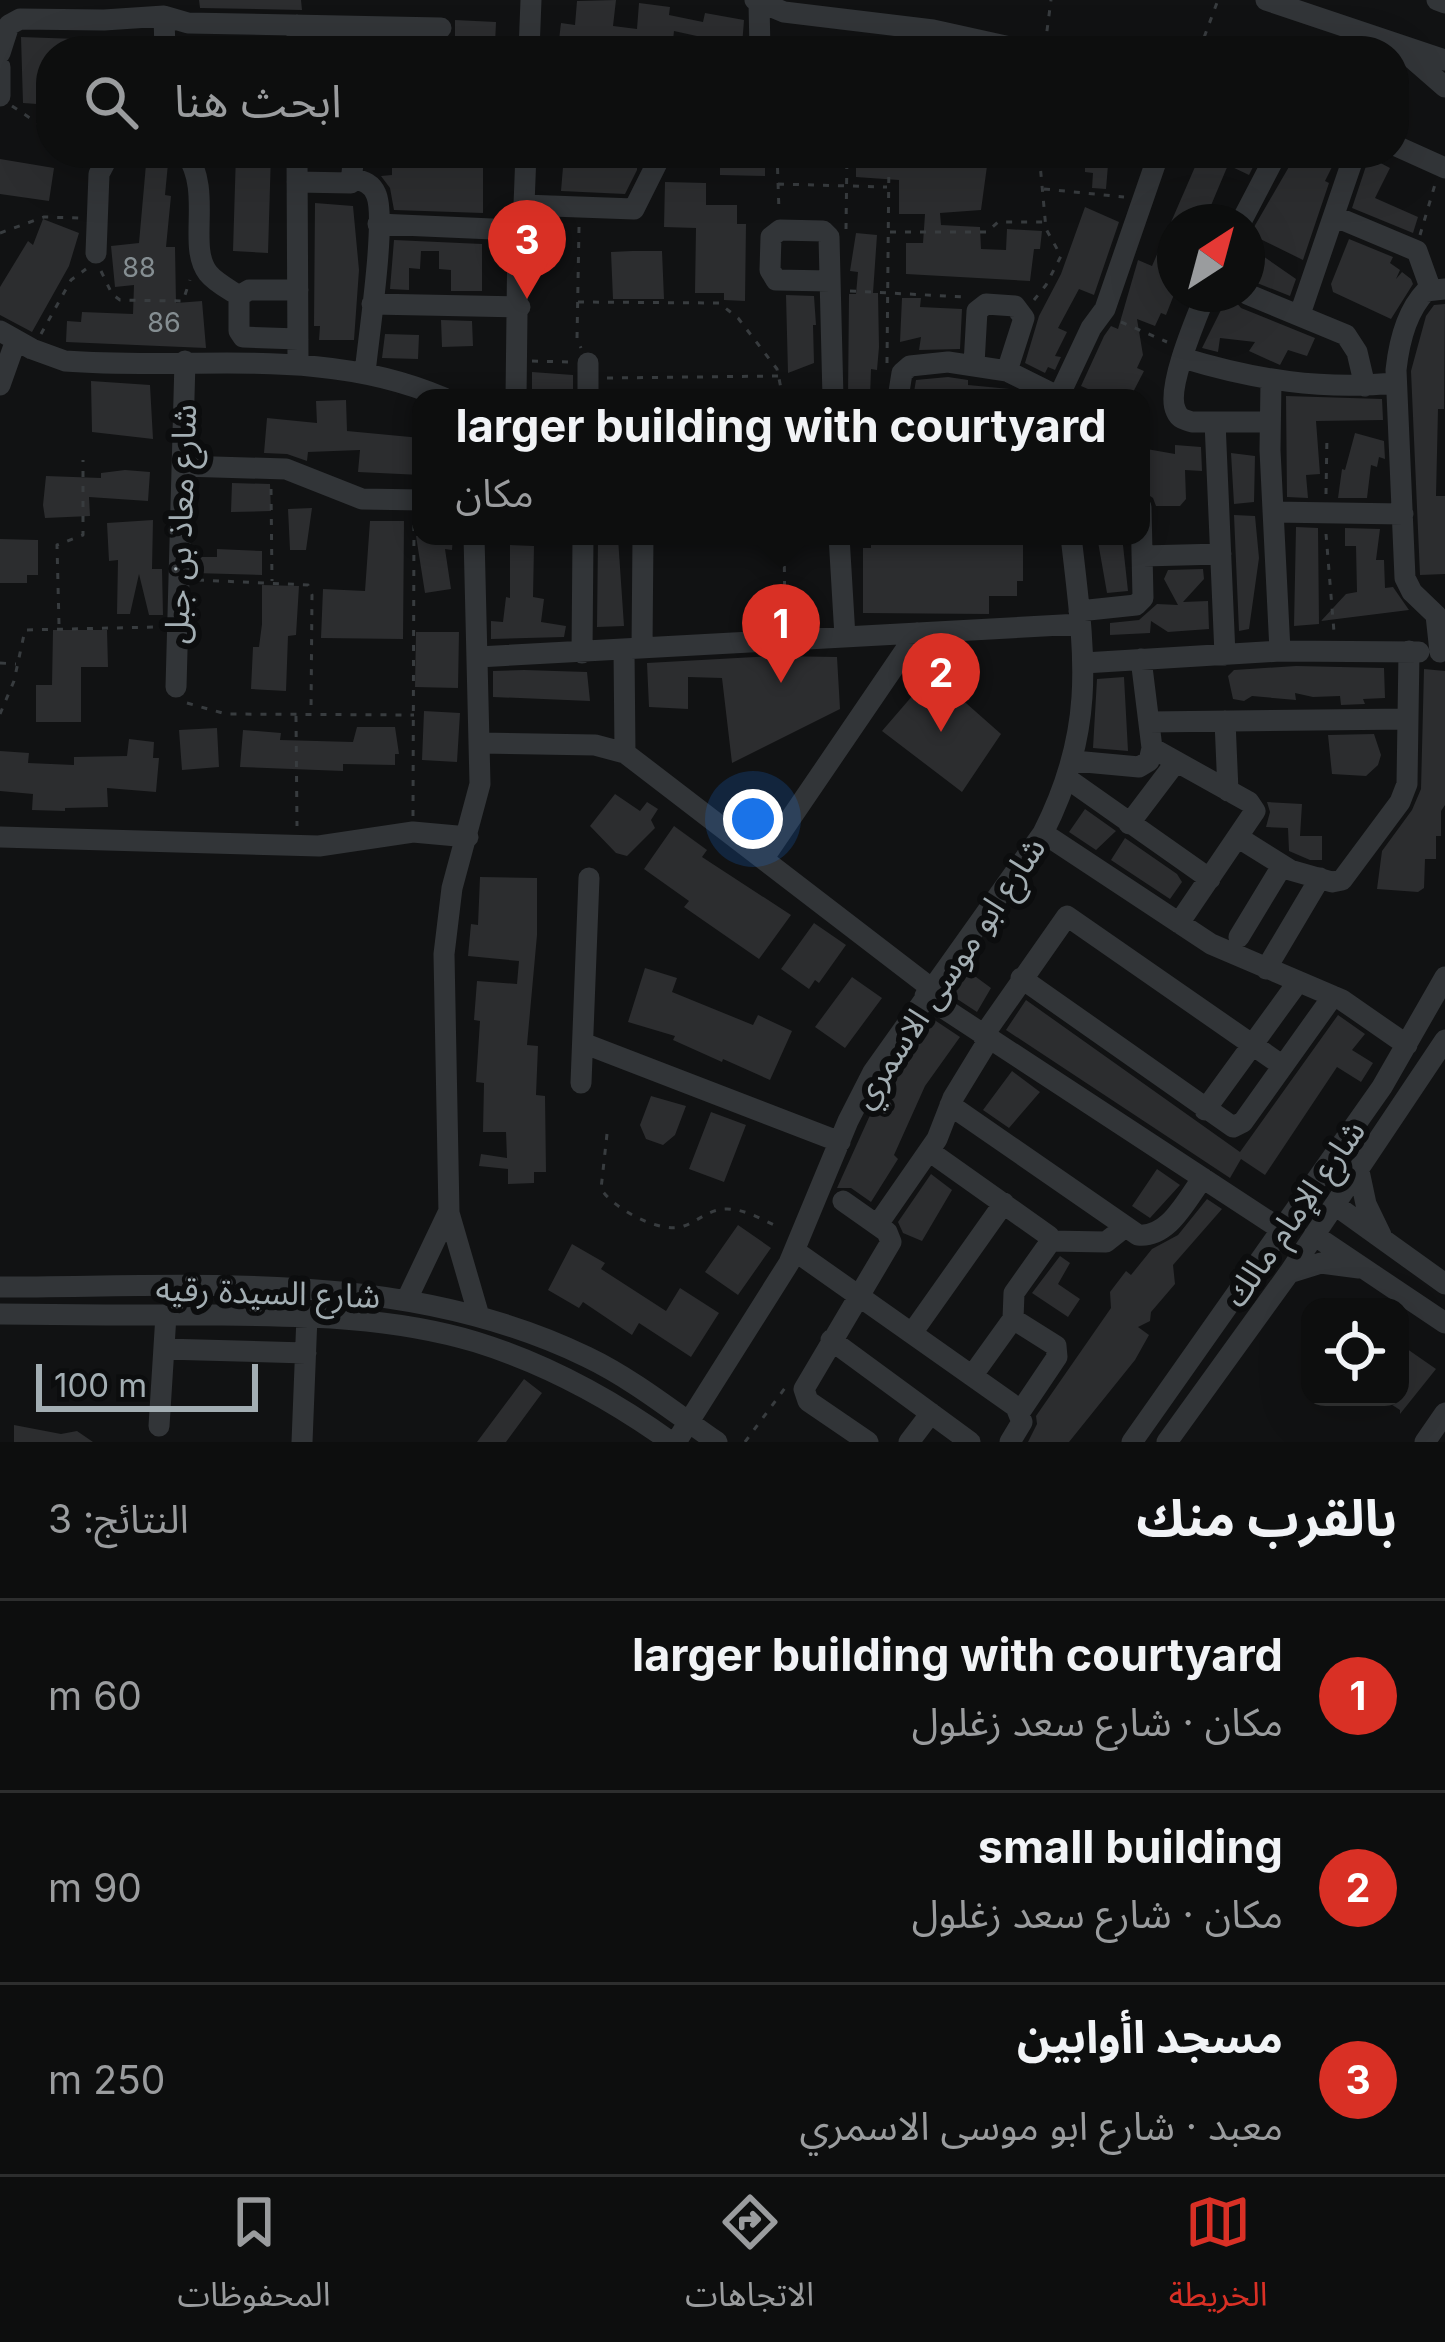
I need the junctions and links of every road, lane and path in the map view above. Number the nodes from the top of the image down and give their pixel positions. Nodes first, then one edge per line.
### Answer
1 (188, 0) edge
2 (531, 0) edge
3 (1051, 0) edge
4 (1218, 0) edge
5 (1266, 0) edge
6 (757, 1) edge
7 (164, 16) junction
8 (188, 23) junction
9 (297, 25) junction
10 (441, 28) dead end
11 (165, 36) edge
12 (297, 36) edge
13 (530, 36) edge
14 (759, 36) edge
15 (907, 36) edge
16 (1046, 36) edge
17 (1204, 36) edge
18 (1373, 36) edge
19 (1409, 48) edge
20 (0, 53) edge
21 (1409, 57) edge
22 (1445, 60) edge
23 (0, 67) edge
24 (1445, 87) edge
25 (2, 99) edge
26 (36, 120) edge
27 (1409, 152) edge
28 (102, 168) edge
29 (193, 168) edge
30 (298, 168) edge
31 (354, 168) edge
32 (525, 168) edge
33 (654, 168) edge
34 (777, 168) edge
35 (847, 168) edge
36 (889, 168) edge
37 (1041, 168) edge
38 (1153, 168) edge
39 (1268, 168) edge
40 (1351, 168) edge
41 (1445, 170) edge
42 (354, 179) junction
43 (298, 182) junction
44 (778, 184) junction
45 (846, 186) junction
46 (889, 187) junction
47 (1042, 189) junction
48 (1141, 199) junction
49 (1249, 204) edge
50 (524, 205) junction
51 (579, 208) junction
52 (1336, 217) junction
53 (98, 220) junction
54 (1045, 222) junction
55 (378, 224) junction
56 (518, 230) junction
57 (780, 230) junction
58 (889, 232) junction
59 (0, 233) edge
60 (837, 233) junction
61 (1408, 247) junction
62 (95, 257) junction
63 (204, 267) junction
64 (830, 286) junction
65 (1438, 289) edge
66 (298, 290) junction
67 (888, 292) junction
68 (239, 296) junction
69 (1265, 301) edge
70 (578, 302) junction
71 (372, 304) junction
72 (981, 307) junction
73 (520, 308) junction
74 (1020, 308) junction
75 (1199, 312) edge
76 (1103, 314) junction
77 (1300, 314) junction
78 (16, 340) edge
79 (298, 351) junction
80 (1184, 354) junction
81 (518, 361) junction
82 (184, 362) junction
83 (974, 364) junction
84 (1006, 371) junction
85 (365, 373) junction
86 (780, 376) junction
87 (886, 377) dead end
88 (588, 380) edge
89 (1271, 381) junction
90 (1396, 383) junction
91 (0, 385) edge
92 (1365, 386) junction
93 (416, 389) edge
94 (516, 389) edge
95 (782, 389) edge
96 (832, 389) edge
97 (899, 389) edge
98 (1043, 389) edge
99 (1064, 389) edge
100 (1215, 422) junction
101 (1270, 422) junction
102 (1328, 435) dead end
103 (82, 460) dead end
104 (182, 466) junction
105 (271, 469) junction
106 (412, 500) edge
107 (1273, 512) junction
108 (1325, 513) junction
109 (1403, 514) junction
110 (416, 545) edge
111 (474, 545) edge
112 (583, 545) edge
113 (642, 545) edge
114 (784, 545) edge
115 (840, 545) edge
116 (1072, 545) edge
117 (1143, 545) edge
118 (1221, 554) junction
119 (1143, 556) junction
120 (178, 579) junction
121 (272, 581) junction
122 (1080, 618) junction
123 (58, 627) junction
124 (177, 627) junction
125 (917, 633) junction
126 (845, 637) junction
127 (785, 640) junction
128 (633, 649) junction
129 (1336, 651) junction
130 (1409, 651) junction
131 (1280, 652) junction
132 (1443, 652) edge
133 (582, 653) junction
134 (1225, 655) junction
135 (478, 657) junction
136 (1141, 659) junction
137 (0, 663) edge
138 (1084, 663) junction
139 (18, 664) junction
140 (176, 686) joint
141 (0, 714) edge
142 (296, 714) junction
143 (311, 714) junction
144 (413, 715) junction
145 (1408, 719) junction
146 (1225, 721) junction
147 (1149, 722) junction
148 (481, 743) junction
149 (1152, 748) junction
150 (625, 753) junction
151 (1176, 762) junction
152 (1071, 770) junction
153 (1228, 791) junction
154 (1130, 824) junction
155 (413, 832) junction
156 (1043, 833) junction
157 (0, 837) edge
158 (468, 837) junction
159 (1239, 838) junction
160 (297, 846) junction
161 (763, 859) junction
162 (1282, 866) junction
163 (589, 878) dead end
164 (1320, 878) junction
165 (1210, 879) junction
166 (1179, 923) junction
167 (1239, 937) dead end
168 (1266, 969) junction
169 (1445, 976) edge
170 (1021, 978) junction
171 (1298, 982) junction
172 (928, 992) junction
173 (1333, 996) junction
174 (986, 1038) junction
175 (1445, 1040) edge
176 (583, 1042) junction
177 (1252, 1044) junction
178 (1407, 1045) junction
179 (1283, 1066) junction
180 (581, 1083) dead end
181 (950, 1105) junction
182 (1205, 1110) junction
183 (607, 1134) dead end
184 (840, 1142) junction
185 (929, 1151) junction
186 (1359, 1172) junction
187 (1203, 1178) junction
188 (842, 1202) dead end
189 (1004, 1203) junction
190 (1334, 1204) junction
191 (449, 1213) junction
192 (878, 1225) junction
193 (1125, 1227) junction
194 (1282, 1230) junction
195 (1314, 1235) junction
196 (1050, 1241) junction
197 (1385, 1241) junction
198 (799, 1244) junction
199 (1362, 1269) junction
200 (1289, 1273) junction
201 (1445, 1284) edge
202 (0, 1287) edge
203 (118, 1287) junction
204 (333, 1290) junction
205 (858, 1295) junction
206 (407, 1299) junction
207 (0, 1314) edge
208 (118, 1315) junction
209 (166, 1315) junction
210 (308, 1316) junction
211 (479, 1316) junction
212 (331, 1317) junction
213 (1013, 1319) junction
214 (1445, 1323) edge
215 (912, 1334) junction
216 (831, 1340) junction
217 (1199, 1347) junction
218 (164, 1349) junction
219 (306, 1353) junction
220 (1222, 1364) junction
221 (972, 1376) junction
222 (804, 1389) junction
223 (1020, 1412) junction
224 (931, 1413) junction
225 (1445, 1413) edge
226 (688, 1422) junction
227 (159, 1426) dead end
228 (302, 1442) edge
229 (674, 1442) edge
230 (717, 1442) edge
231 (745, 1442) edge
232 (868, 1442) edge
233 (909, 1442) edge
234 (970, 1442) edge
235 (1010, 1442) edge
236 (1132, 1442) edge
237 (1167, 1442) edge
238 (1424, 1442) edge

1 - 8 street
2 - 13 street
3 - 16 path
4 - 17 path
5 - 18 street
6 - 14 street
6 - 15 street
7 - 8 street
7 - 11 street
7 - 20 street
8 - 9 street
9 - 10 street
9 - 12 street
19 - 22 street
21 - 24 street
23 - 25 street
25 - 26 path
27 - 41 street
28 - 53 street
29 - 63 street
30 - 43 street
31 - 42 street
32 - 50 street
33 - 51 street
34 - 44 path
35 - 45 path
36 - 46 path
37 - 47 path
38 - 48 street
39 - 49 street
40 - 52 street
41 - 61 path
42 - 43 street
42 - 55 street
43 - 66 street
44 - 45 path
44 - 57 path
45 - 46 path
45 - 60 path
46 - 58 path
47 - 48 path
47 - 54 path
48 - 76 street
50 - 51 street
50 - 56 street
51 - 70 path
52 - 61 street
52 - 77 street
53 - 59 path
53 - 62 street
54 - 58 path
54 - 74 path
55 - 56 street
55 - 71 street
56 - 73 street
57 - 60 street
57 - 64 street
58 - 67 path
60 - 64 street
61 - 65 street
62 - 63 path
62 - 78 path
63 - 68 street
64 - 67 path
64 - 96 street
65 - 90 street
66 - 68 street
66 - 79 street
67 - 72 path
67 - 87 path
68 - 79 street
69 - 77 street
70 - 86 path
70 - 88 path
71 - 73 street
71 - 85 street
72 - 74 street
72 - 83 street
73 - 81 street
74 - 84 street
75 - 80 street
76 - 80 path
76 - 99 street
77 - 92 street
78 - 82 street
78 - 91 street
79 - 82 street
79 - 85 street
80 - 89 street
80 - 100 street
81 - 88 path
81 - 94 street
82 - 104 street, شارع معاذ بن جبل
83 - 84 street
83 - 97 street
84 - 98 street
85 - 93 street
86 - 88 path
86 - 95 path
89 - 92 street
89 - 101 street
90 - 92 street
90 - 109 street
100 - 101 street
100 - 118 street
101 - 107 street
102 - 108 path
103 - 123 path
104 - 105 street
104 - 120 street, شارع معاذ بن جبل
105 - 106 street
105 - 121 path
107 - 108 street
107 - 131 street
108 - 109 street
108 - 129 path
109 - 132 street
110 - 144 path
111 - 135 street
112 - 133 street
113 - 128 street
114 - 127 path
115 - 126 street
116 - 122 street, شارع ابو موسى الاسمري
117 - 119 street
118 - 119 street
118 - 134 street
119 - 122 street
120 - 121 path
120 - 124 street, شارع معاذ بن جبل
121 - 143 path
122 - 125 street
122 - 138 street, شارع ابو موسى الاسمري
123 - 124 path
123 - 139 path
124 - 140 street, شارع معاذ بن جبل
125 - 126 street
125 - 161 street
126 - 127 street
127 - 128 street
128 - 133 street
128 - 150 street
129 - 130 street
129 - 131 street
130 - 132 street
130 - 145 street
131 - 134 street
133 - 135 street
134 - 136 street
135 - 148 street
136 - 138 street
136 - 147 street
137 - 139 path
138 - 152 street, شارع ابو موسى الاسمري
139 - 141 path
140 - 142 path
142 - 143 path
142 - 160 path
143 - 144 path
144 - 155 path
145 - 146 street
145 - 164 street
146 - 147 street
146 - 153 street
147 - 149 street
148 - 150 street
148 - 158 street
149 - 151 street
149 - 152 street
150 - 161 street
151 - 153 street
151 - 154 street
152 - 154 street
152 - 156 street, شارع ابو موسى الاسمري
153 - 159 street
154 - 165 street
155 - 158 street
155 - 160 street
156 - 166 street
156 - 172 street, شارع ابو موسى الاسمري
157 - 160 street
158 - 191 street
159 - 162 street
159 - 165 street
161 - 172 street
162 - 164 street
162 - 167 street
163 - 176 street
164 - 168 street
165 - 166 street
166 - 168 street
168 - 171 street
169 - 178 street, شارع الإمام مالك
170 - 174 street
170 - 177 street
170 - 182 street
171 - 173 street
171 - 177 street
172 - 174 street
172 - 184 street, شارع ابو موسى الاسمري
173 - 178 street
173 - 179 street
174 - 181 street
174 - 187 street
175 - 186 street, شارع الإمام مالك
176 - 180 street
176 - 184 street
177 - 179 street
177 - 182 street
178 - 194 street, شارع الإمام مالك
179 - 182 street
181 - 185 street
181 - 193 street
183 - 198 path
184 - 198 street, شارع ابو موسى الاسمري
185 - 189 street
185 - 192 street
186 - 190 street, شارع الإمام مالك
186 - 197 street
187 - 193 street
187 - 194 street
188 - 192 street
189 - 196 street
189 - 215 street
190 - 195 street, شارع الإمام مالك
190 - 197 street
191 - 206 street
191 - 211 street
192 - 205 street
193 - 196 street
194 - 217 street, شارع الإمام مالك
195 - 199 street
195 - 200 street, شارع الإمام مالك
196 - 213 street
197 - 201 street
198 - 205 street
198 - 226 street, شارع ابو موسى الاسمري
199 - 200 street
199 - 214 street
200 - 220 street, شارع الإمام مالك
202 - 203 street, شارع السيدة رقيه
203 - 204 street, شارع السيدة رقيه
203 - 208 street
204 - 206 street, شارع السيدة رقيه
204 - 212 street
205 - 215 street
205 - 216 street
206 - 211 street, شارع السيدة رقيه
207 - 208 street, شارع السيدة رقيه
208 - 209 street, شارع السيدة رقيه
209 - 210 street, شارع السيدة رقيه
209 - 218 street
210 - 212 street, شارع السيدة رقيه
210 - 219 street
211 - 226 street, شارع السيدة رقيه
212 - 229 street, شارع السيدة رقيه
213 - 221 street
213 - 223 street
215 - 221 street
216 - 222 street
216 - 224 street
217 - 220 street
217 - 236 street, شارع الإمام مالك
218 - 219 street
218 - 227 street
219 - 228 street
220 - 237 street, شارع الإمام مالك
221 - 223 street
222 - 231 path
222 - 232 street
223 - 235 street
224 - 233 street
224 - 234 street
225 - 238 street
226 - 229 street, شارع ابو موسى الاسمري
226 - 230 street, شارع السيدة رقيه

